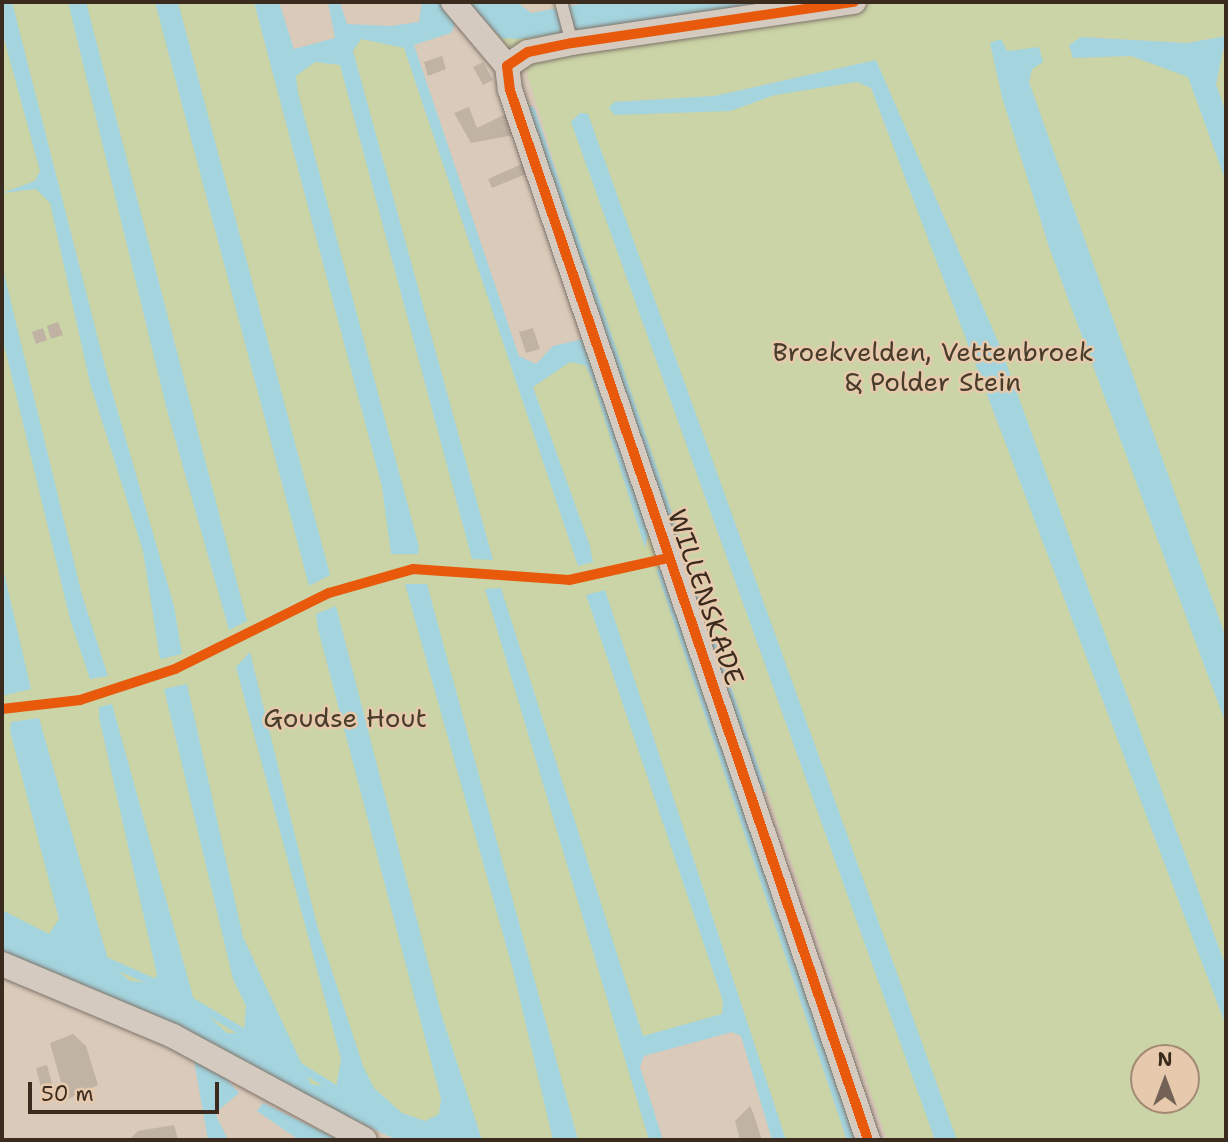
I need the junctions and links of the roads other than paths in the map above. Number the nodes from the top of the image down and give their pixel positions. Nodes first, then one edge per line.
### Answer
1 (453, 2) edge
2 (853, 2) edge
3 (561, 4) edge
4 (571, 39) junction
5 (508, 66) junction
6 (2, 964) edge
7 (365, 1140) edge
8 (868, 1140) edge

1 - 5 street
2 - 4 street
3 - 4 lane
4 - 5 street
5 - 8 street, WILLENSKADE
6 - 7 street

